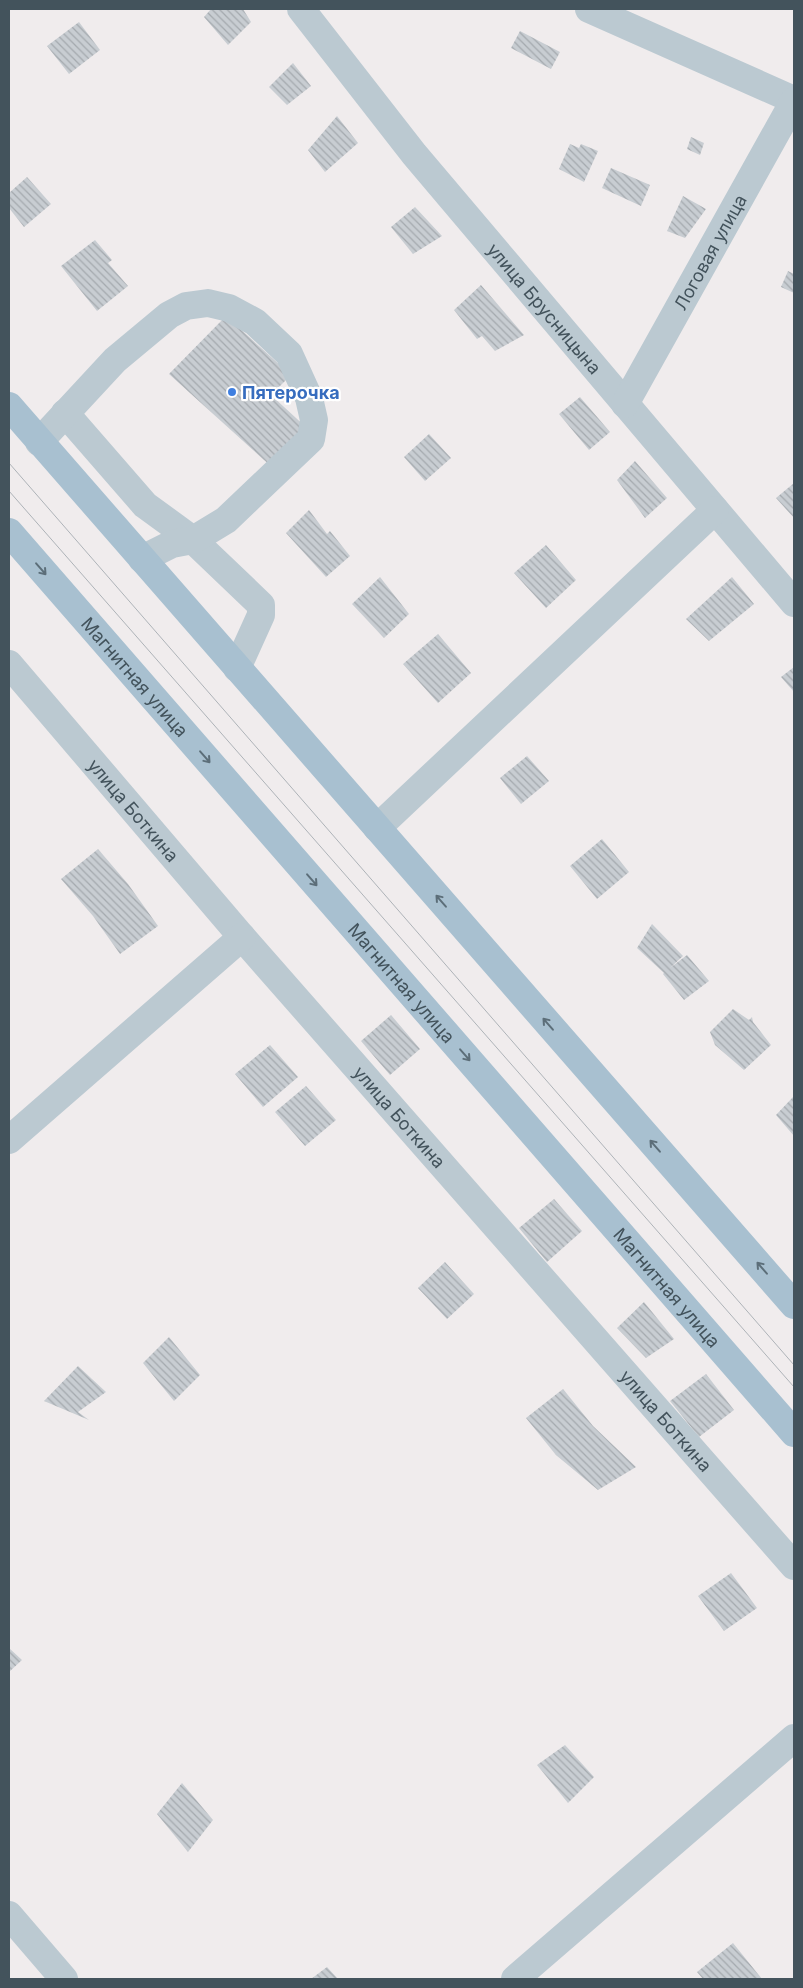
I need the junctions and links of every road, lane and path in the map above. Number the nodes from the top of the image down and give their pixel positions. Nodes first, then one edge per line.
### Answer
1 (301, 9) edge
2 (589, 9) edge
3 (794, 100) edge
4 (625, 404) junction
5 (9, 406) edge
6 (65, 413) junction
7 (39, 442) junction
8 (715, 510) junction
9 (9, 532) edge
10 (193, 540) junction
11 (142, 559) junction
12 (794, 603) edge
13 (9, 664) edge
14 (237, 668) junction
15 (377, 828) junction
16 (242, 938) junction
17 (9, 1140) edge
18 (794, 1305) edge
19 (794, 1433) edge
20 (794, 1566) edge
21 (794, 1738) edge
22 (9, 1915) edge
23 (64, 1979) edge
24 (515, 1979) edge

1 - 4 street, улица Брусницына
2 - 3 street
3 - 4 street, Логовая улица
4 - 8 street, улица Брусницына
5 - 7 main road
6 - 7 street
6 - 10 street
6 - 10 street
7 - 11 main road
8 - 12 street, улица Брусницына
8 - 15 street
9 -> 19 main road, Магнитная улица
10 - 11 street
10 - 14 street
11 - 14 main road
13 - 16 street, улица Боткина
14 - 15 main road
18 -> 15 main road
16 - 17 street
16 - 20 street, улица Боткина
21 - 24 street
22 - 23 street

